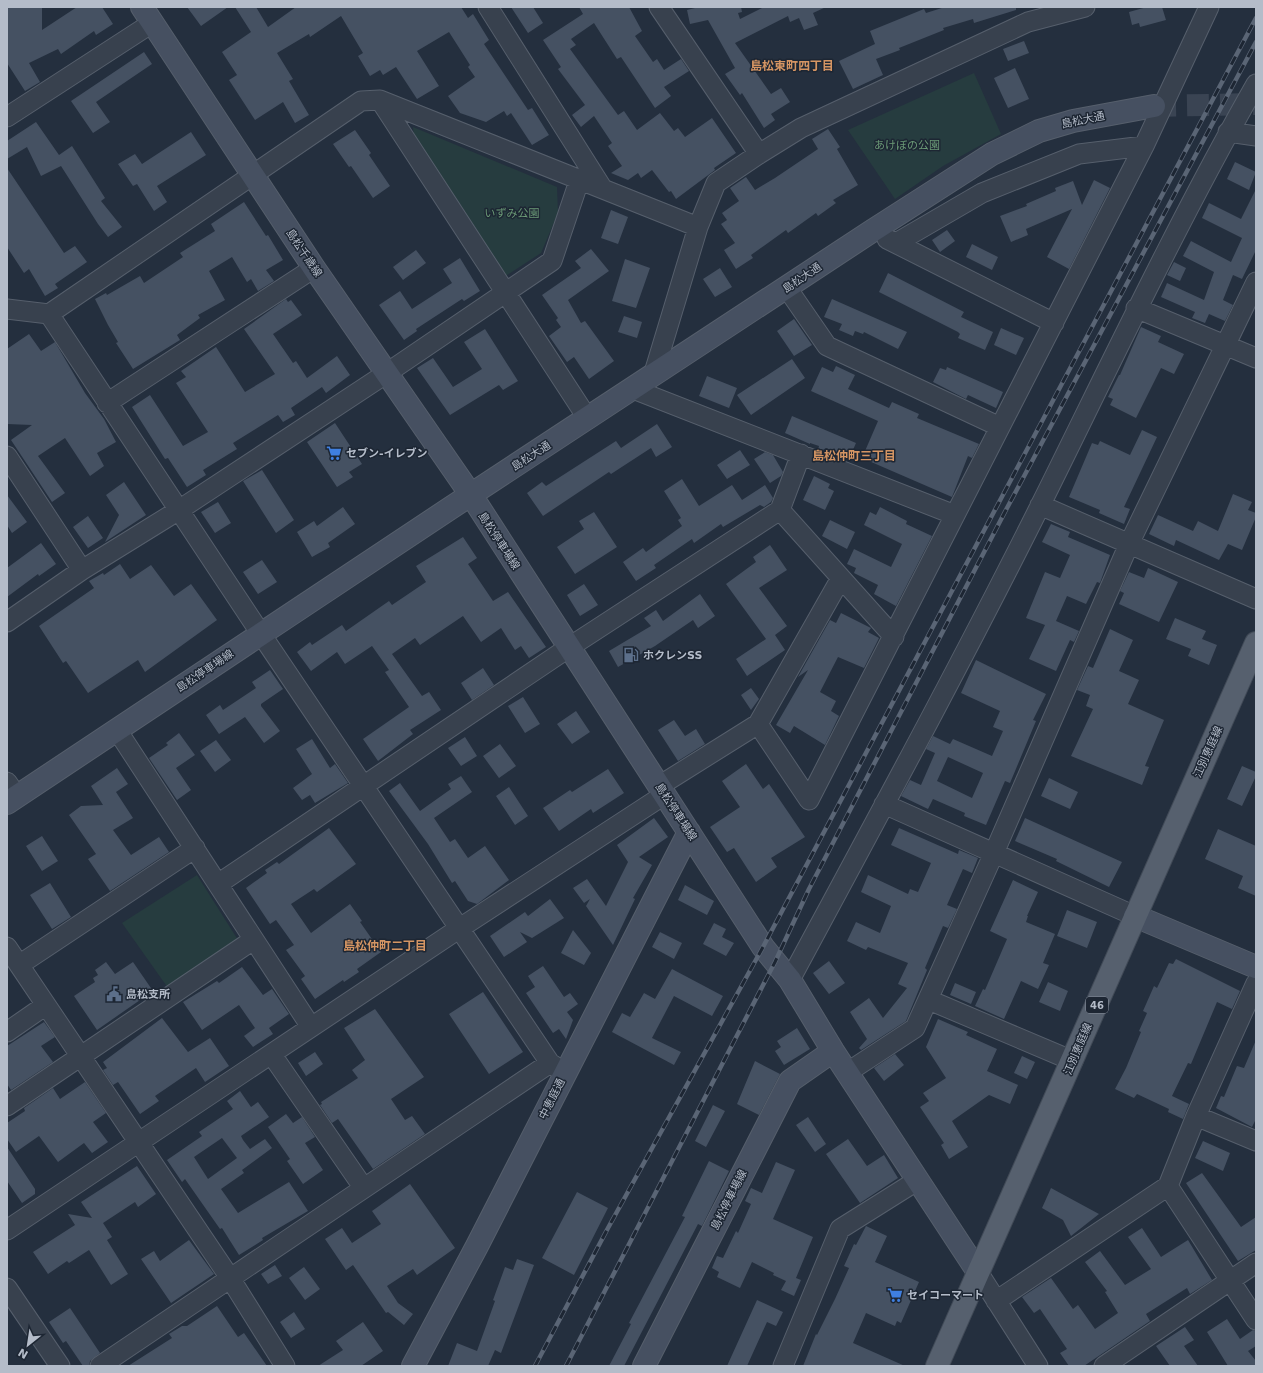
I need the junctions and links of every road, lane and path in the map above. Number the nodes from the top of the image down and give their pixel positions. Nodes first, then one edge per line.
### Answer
1 (488, 7) edge
2 (659, 7) edge
3 (1085, 7) edge
4 (1209, 7) edge
5 (147, 15) edge
6 (1026, 15) edge
7 (1256, 84) edge
8 (380, 100) junction
9 (1154, 106) tunnel mouth
10 (10, 109) edge
11 (1228, 132) junction
12 (1256, 136) edge
13 (1144, 146) junction
14 (759, 154) junction
15 (252, 176) junction
16 (580, 178) junction
17 (601, 186) junction
18 (698, 227) junction
19 (872, 231) junction
20 (896, 243) junction
21 (314, 268) junction
22 (1256, 282) edge
23 (788, 288) junction
24 (504, 293) junction
25 (1136, 308) junction
26 (7, 309) edge
27 (49, 314) junction
28 (1054, 323) junction
29 (1225, 345) junction
30 (1256, 358) edge
31 (387, 373) junction
32 (653, 376) junction
33 (633, 389) junction
34 (107, 403) junction
35 (588, 419) junction
36 (1000, 428) junction
37 (801, 454) junction
38 (7, 456) edge
39 (470, 495) junction
40 (1040, 505) junction
41 (180, 510) junction
42 (780, 510) junction
43 (955, 515) junction
44 (1128, 544) junction
45 (82, 570) junction
46 (841, 578) junction
47 (1256, 599) edge
48 (7, 622) edge
49 (261, 634) junction
50 (894, 637) junction
51 (1256, 643) edge
52 (568, 648) junction
53 (758, 724) junction
54 (117, 730) junction
55 (364, 786) junction
56 (662, 791) junction
57 (10, 794) edge
58 (884, 804) junction
59 (689, 832) junction
60 (195, 848) junction
61 (994, 853) junction
62 (218, 884) junction
63 (1135, 916) junction
64 (460, 928) junction
65 (253, 940) junction
66 (7, 947) edge
67 (19, 965) junction
68 (1255, 969) edge
69 (790, 980) junction
70 (929, 1000) junction
71 (46, 1005) junction
72 (311, 1027) junction
73 (7, 1032) edge
74 (833, 1051) junction
75 (272, 1055) junction
76 (79, 1057) junction
77 (1073, 1061) junction
78 (557, 1068) junction
79 (848, 1072) junction
80 (7, 1106) edge
81 (1196, 1116) junction
82 (1256, 1141) edge
83 (138, 1143) junction
84 (918, 1180) junction
85 (1168, 1186) junction
86 (363, 1187) junction
87 (7, 1230) edge
88 (1256, 1263) edge
89 (978, 1272) junction
90 (230, 1278) junction
91 (1230, 1281) junction
92 (7, 1288) edge
93 (996, 1301) junction
94 (1256, 1320) edge
95 (60, 1366) edge
96 (100, 1366) edge
97 (285, 1366) edge
98 (413, 1366) edge
99 (644, 1366) edge
100 (783, 1366) edge
101 (937, 1366) edge
102 (1038, 1366) edge
103 (1104, 1366) edge

1 - 17 street
2 - 14 street
3 - 6 street
4 - 13 street
5 - 10 street
5 - 15 main road, 島松千歳線
6 - 14 street
7 - 11 street
8 - 15 street
8 - 16 street
8 - 24 street
9 - 19 main road, 島松大通
11 - 12 street
11 - 25 street
13 - 20 street
13 - 28 street
14 - 18 street
15 - 21 main road, 島松千歳線
15 - 27 street
16 - 17 street
16 - 24 street
17 - 18 street
18 - 32 street
19 - 20 street
19 - 23 main road, 島松大通
20 - 28 street
21 - 31 main road, 島松千歳線
21 - 34 street
22 - 29 street
23 - 32 main road, 島松大通
23 - 36 street
24 - 31 street
24 - 35 street
25 - 29 street
25 - 40 street
26 - 27 street
27 - 34 street
28 - 36 street
29 - 30 street
29 - 44 street
31 - 39 main road, 島松千歳線
31 - 41 street
32 - 33 main road, 島松大通
33 - 35 main road, 島松大通
33 - 37 street
34 - 41 street
35 - 39 main road, 島松大通
36 - 43 street
37 - 42 street
37 - 43 street
38 - 45 street
39 - 49 main road, 島松停車場線
39 - 52 main road, 島松停車場線
40 - 44 street
40 - 58 street
41 - 45 street
41 - 49 street
42 - 46 street
42 - 52 street
43 - 50 street
44 - 47 street
44 - 61 street
45 - 48 street
46 - 50 street
46 - 53 street
49 - 54 main road, 島松停車場線
49 - 55 street
50 - 53 street
51 - 63 main road, 江別恵庭線 / 46
52 - 55 street
52 - 56 main road, 島松停車場線
53 - 56 street
54 - 57 main road, 島松停車場線
54 - 60 street
55 - 62 street
55 - 64 street
56 - 59 main road, 島松停車場線
56 - 64 street
58 - 61 street
58 - 69 street
59 - 69 main road, 島松停車場線
59 - 78 main road, 中恵庭通
60 - 62 street
60 - 67 street
61 - 63 street
61 - 70 street
62 - 65 street
63 - 68 main road
63 - 77 main road, 江別恵庭線 / 46
64 - 72 street
64 - 78 street
65 - 72 street
65 - 76 street
66 - 67 street
67 - 71 street
68 - 81 street
69 - 74 main road, 島松停車場線
70 - 77 street
70 - 79 street
71 - 73 street
71 - 76 street
72 - 75 street
74 - 79 main road, 島松停車場線
74 - 99 main road, 島松停車場線
75 - 83 street
75 - 86 street
76 - 80 street
76 - 83 street
77 - 89 main road, 江別恵庭線 / 46
78 - 86 street
78 - 98 main road, 中恵庭通
79 - 84 main road, 島松停車場線
81 - 82 street
81 - 85 street
83 - 87 street
83 - 90 street
84 - 89 main road, 島松停車場線
84 - 100 street
85 - 91 street
85 - 93 street
86 - 90 street
88 - 91 street
89 - 93 street
89 - 101 main road, 江別恵庭線 / 46
90 - 96 street
90 - 97 street
91 - 94 street
91 - 103 street
92 - 95 street
93 - 102 street

